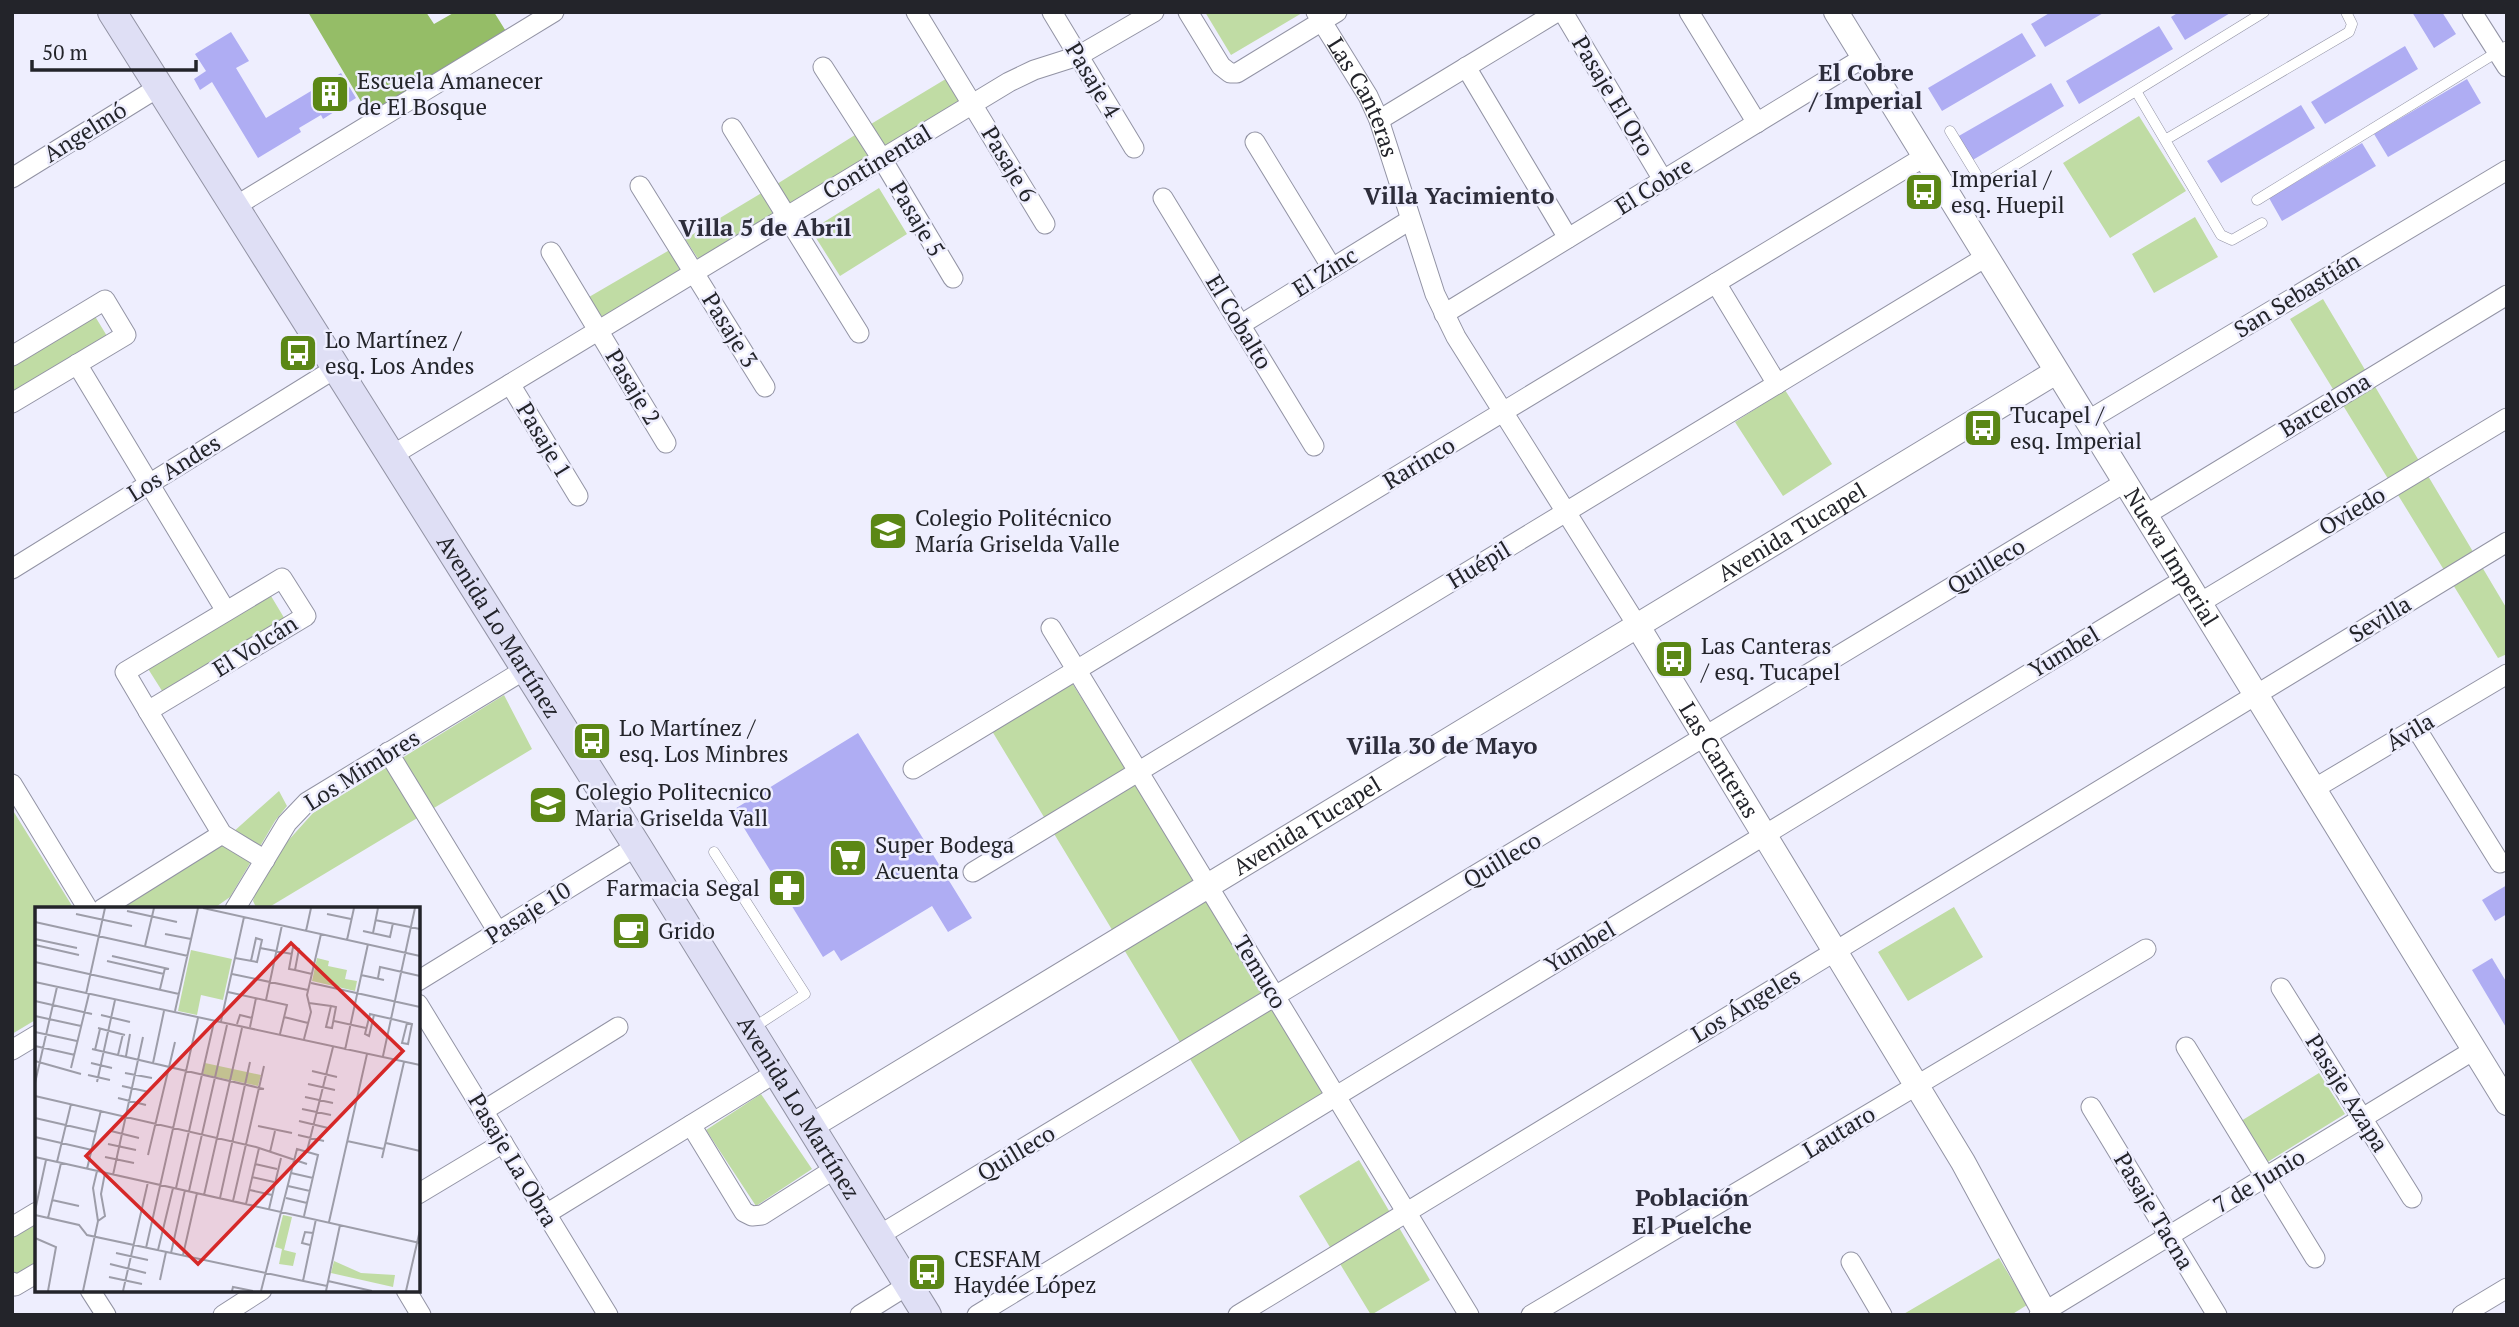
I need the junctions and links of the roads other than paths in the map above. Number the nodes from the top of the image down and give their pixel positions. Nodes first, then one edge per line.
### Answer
1 (112, 12) edge
2 (554, 12) edge
3 (916, 12) edge
4 (1052, 12) edge
5 (1154, 12) edge
6 (1188, 12) edge
7 (1560, 12) edge
8 (1689, 12) edge
9 (1836, 12) edge
10 (2264, 12) edge
11 (2346, 12) edge
12 (2472, 12) edge
13 (1325, 15) edge
14 (2504, 55) edge
15 (1078, 56) junction
16 (1864, 58) junction
17 (823, 67) dead end
18 (1466, 67) junction
19 (159, 87) junction
20 (2136, 91) junction
21 (974, 104) junction
22 (1379, 120) junction
23 (1757, 123) junction
24 (732, 128) dead end
25 (1950, 131) dead end
26 (2165, 139) junction
27 (1255, 142) dead end
28 (1134, 148) dead end
29 (1924, 157) junction
30 (882, 159) junction
31 (2507, 170) edge
32 (12, 178) edge
33 (1663, 180) junction
34 (640, 186) dead end
35 (1163, 198) dead end
36 (2258, 200) dead end
37 (234, 207) junction
38 (788, 216) junction
39 (1409, 220) junction
40 (2262, 223) dead end
41 (1045, 224) dead end
42 (1569, 238) junction
43 (551, 252) dead end
44 (1986, 257) junction
45 (1332, 268) junction
46 (695, 272) junction
47 (953, 278) dead end
48 (1716, 283) junction
49 (2507, 295) edge
50 (1444, 314) junction
51 (1240, 325) junction
52 (599, 330) junction
53 (859, 333) dead end
54 (12, 356) edge
55 (78, 364) junction
56 (336, 368) junction
57 (2056, 372) junction
58 (510, 383) junction
59 (1777, 384) junction
60 (765, 387) dead end
61 (12, 403) edge
62 (1503, 413) junction
63 (2507, 418) edge
64 (2087, 422) junction
65 (666, 443) dead end
66 (1314, 446) dead end
67 (391, 456) junction
68 (2124, 483) junction
69 (150, 484) junction
70 (578, 496) dead end
71 (1565, 513) junction
72 (2144, 516) junction
73 (2507, 542) edge
74 (12, 569) edge
75 (2183, 580) junction
76 (2198, 604) junction
77 (226, 611) junction
78 (1637, 625) junction
79 (1051, 628) dead end
80 (526, 669) junction
81 (1077, 671) junction
82 (2506, 676) edge
83 (2254, 696) junction
84 (148, 711) junction
85 (2416, 728) junction
86 (1705, 737) junction
87 (388, 752) junction
88 (914, 769) dead end
89 (1138, 772) junction
90 (12, 784) edge
91 (2312, 790) junction
92 (222, 834) junction
93 (1764, 834) junction
94 (637, 846) junction
95 (714, 852) dead end
96 (265, 860) junction
97 (2500, 863) dead end
98 (973, 872) dead end
99 (1207, 886) junction
100 (87, 907) edge
101 (105, 907) edge
102 (236, 907) edge
103 (498, 932) junction
104 (2146, 949) dead end
105 (1836, 951) junction
106 (420, 980) edge
107 (2281, 988) dead end
108 (1275, 998) junction
109 (420, 1007) edge
110 (618, 1027) dead end
111 (750, 1029) junction
112 (35, 1036) edge
113 (2186, 1047) dead end
114 (12, 1050) edge
115 (2474, 1050) junction
116 (777, 1072) junction
117 (1917, 1086) junction
118 (1336, 1096) junction
119 (2507, 1103) edge
120 (2091, 1107) dead end
121 (483, 1111) junction
122 (2362, 1118) junction
123 (691, 1125) junction
124 (810, 1126) junction
125 (503, 1143) junction
126 (836, 1168) junction
127 (2265, 1177) junction
128 (420, 1193) edge
129 (2412, 1198) dead end
130 (1406, 1211) junction
131 (35, 1213) edge
132 (546, 1214) junction
133 (12, 1227) edge
134 (878, 1236) junction
135 (2169, 1236) junction
136 (2315, 1258) dead end
137 (1851, 1262) dead end
138 (35, 1274) edge
139 (12, 1282) edge
140 (908, 1285) junction
141 (2507, 1288) edge
142 (91, 1292) edge
143 (259, 1292) edge
144 (407, 1292) edge
145 (2043, 1314) edge
146 (106, 1315) edge
147 (223, 1315) edge
148 (421, 1315) edge
149 (608, 1315) edge
150 (860, 1315) edge
151 (927, 1315) edge
152 (978, 1315) edge
153 (1238, 1315) edge
154 (1469, 1315) edge
155 (1531, 1315) edge
156 (1882, 1315) edge
157 (2217, 1315) edge
158 (2462, 1315) edge

1 - 19 main road, Avenida Lo Martínez
2 - 37 street
3 - 21 street, Pasaje 6
4 - 15 street, Pasaje 4
5 - 15 street, Continental
6 - 13 street
7 - 18 street
7 - 33 street, Pasaje El Oro
8 - 23 street
9 - 16 street, Nueva Imperial
10 - 20 lane
11 - 26 lane
12 - 14 street
13 - 22 street, Las Canteras
14 - 36 lane
15 - 21 street, Continental
15 - 28 street, Pasaje 4
16 - 23 street, El Cobre
16 - 29 street, Nueva Imperial
17 - 30 street, Pasaje 5
18 - 22 street
18 - 42 street
19 - 32 street, Angelmó
19 - 37 main road, Avenida Lo Martínez
20 - 25 lane
20 - 26 lane
21 - 30 street, Continental
21 - 41 street, Pasaje 6
22 - 39 street, Las Canteras
23 - 33 street, El Cobre
24 - 38 street
26 - 40 lane
27 - 45 street
29 - 44 street, Nueva Imperial
29 - 48 street, Rarinco
30 - 38 street, Continental
30 - 47 street, Pasaje 5
31 - 64 street, San Sebastián
33 - 42 street, El Cobre
34 - 46 street
35 - 51 street, El Cobalto
37 - 56 main road, Avenida Lo Martínez
38 - 46 street, Continental
38 - 53 street
39 - 45 street, El Zinc
39 - 50 street, Las Canteras
42 - 50 street, El Cobre
43 - 52 street, Pasaje 2
44 - 57 street, Nueva Imperial
44 - 59 street, Huépil
45 - 51 street, El Zinc
46 - 52 street, Continental
46 - 60 street, Pasaje 3
48 - 59 street
48 - 62 street, Rarinco
49 - 72 street, Barcelona
50 - 62 street, Las Canteras
51 - 66 street, El Cobalto
52 - 58 street, Continental
52 - 65 street, Pasaje 2
54 - 55 street
55 - 61 street
55 - 69 street, El Volcán
56 - 67 main road, Avenida Lo Martínez
56 - 69 street, Los Andes
57 - 64 street, Nueva Imperial
57 - 78 street, Avenida Tucapel
58 - 67 street, Continental
58 - 70 street, Pasaje 1
59 - 71 street, Huépil
62 - 71 street, Las Canteras
62 - 81 street, Rarinco
63 - 76 street, Oviedo
64 - 68 street, Nueva Imperial
67 - 80 main road, Avenida Lo Martínez
68 - 72 street, Nueva Imperial
68 - 86 street, Quilleco
69 - 74 street, Los Andes
69 - 77 street, El Volcán
71 - 78 street, Las Canteras
71 - 89 street, Huépil
72 - 75 street, Nueva Imperial
73 - 83 street, Sevilla
75 - 76 street, Nueva Imperial
75 - 93 street, Yumbel
76 - 83 street, Nueva Imperial
77 - 84 street, El Volcán
77 - 84 street, El Volcán
78 - 86 street, Las Canteras
78 - 99 street, Avenida Tucapel
79 - 81 street, Temuco
80 - 87 street, Los Mimbres
80 - 94 main road, Avenida Lo Martínez
81 - 88 street, Rarinco
81 - 89 street, Temuco
82 - 85 street, Ávila
83 - 91 street, Nueva Imperial
83 - 105 street, Los Ángeles
84 - 92 street, El Volcán
85 - 91 street, Ávila
85 - 97 street
86 - 93 street, Las Canteras
86 - 108 street, Quilleco
87 - 96 street, Los Mimbres
87 - 103 street
89 - 98 street, Huépil
89 - 99 street, Temuco
90 - 100 street
91 - 115 street, Nueva Imperial
92 - 96 street, El Volcán
92 - 101 street
93 - 105 street, Las Canteras
93 - 118 street, Yumbel
94 - 103 street, Pasaje 10
94 - 111 main road, Avenida Lo Martínez
95 - 111 lane
96 - 102 street, Los Mimbres
99 - 108 street, Temuco
99 - 124 street, Avenida Tucapel
103 - 106 street, Pasaje 10
104 - 117 street, Lautaro
105 - 117 street, Las Canteras
105 - 130 street, Los Ángeles
107 - 122 street, Pasaje Azapa
108 - 118 street, Temuco
108 - 134 street, Quilleco
109 - 121 street, Pasaje La Obra
110 - 121 street
111 - 116 main road, Avenida Lo Martínez
112 - 114 street
113 - 127 street
115 - 119 street, Nueva Imperial
115 - 122 street, 7 de Junio
116 - 123 street
116 - 124 main road, Avenida Lo Martínez
117 - 145 street, Las Canteras
117 - 155 street, Lautaro
118 - 130 street, Temuco
118 - 152 street, Yumbel
120 - 135 street, Pasaje Tacna
121 - 125 street, Pasaje La Obra
122 - 127 street, 7 de Junio
122 - 129 street, Pasaje Azapa
123 - 126 street
123 - 132 street
124 - 126 main road, Avenida Lo Martínez
125 - 128 street
125 - 132 street, Pasaje La Obra
126 - 134 main road, Avenida Lo Martínez
127 - 135 street, 7 de Junio
127 - 136 street
130 - 153 street, Los Ángeles
130 - 154 street, Temuco
131 - 133 street
132 - 149 street, Pasaje La Obra
134 - 140 main road, Avenida Lo Martínez
135 - 145 street, 7 de Junio
135 - 157 street, Pasaje Tacna
137 - 156 street
138 - 139 street
140 - 150 street
140 - 151 main road, Avenida Lo Martínez
141 - 158 street
142 - 146 street
143 - 147 street
144 - 148 street

